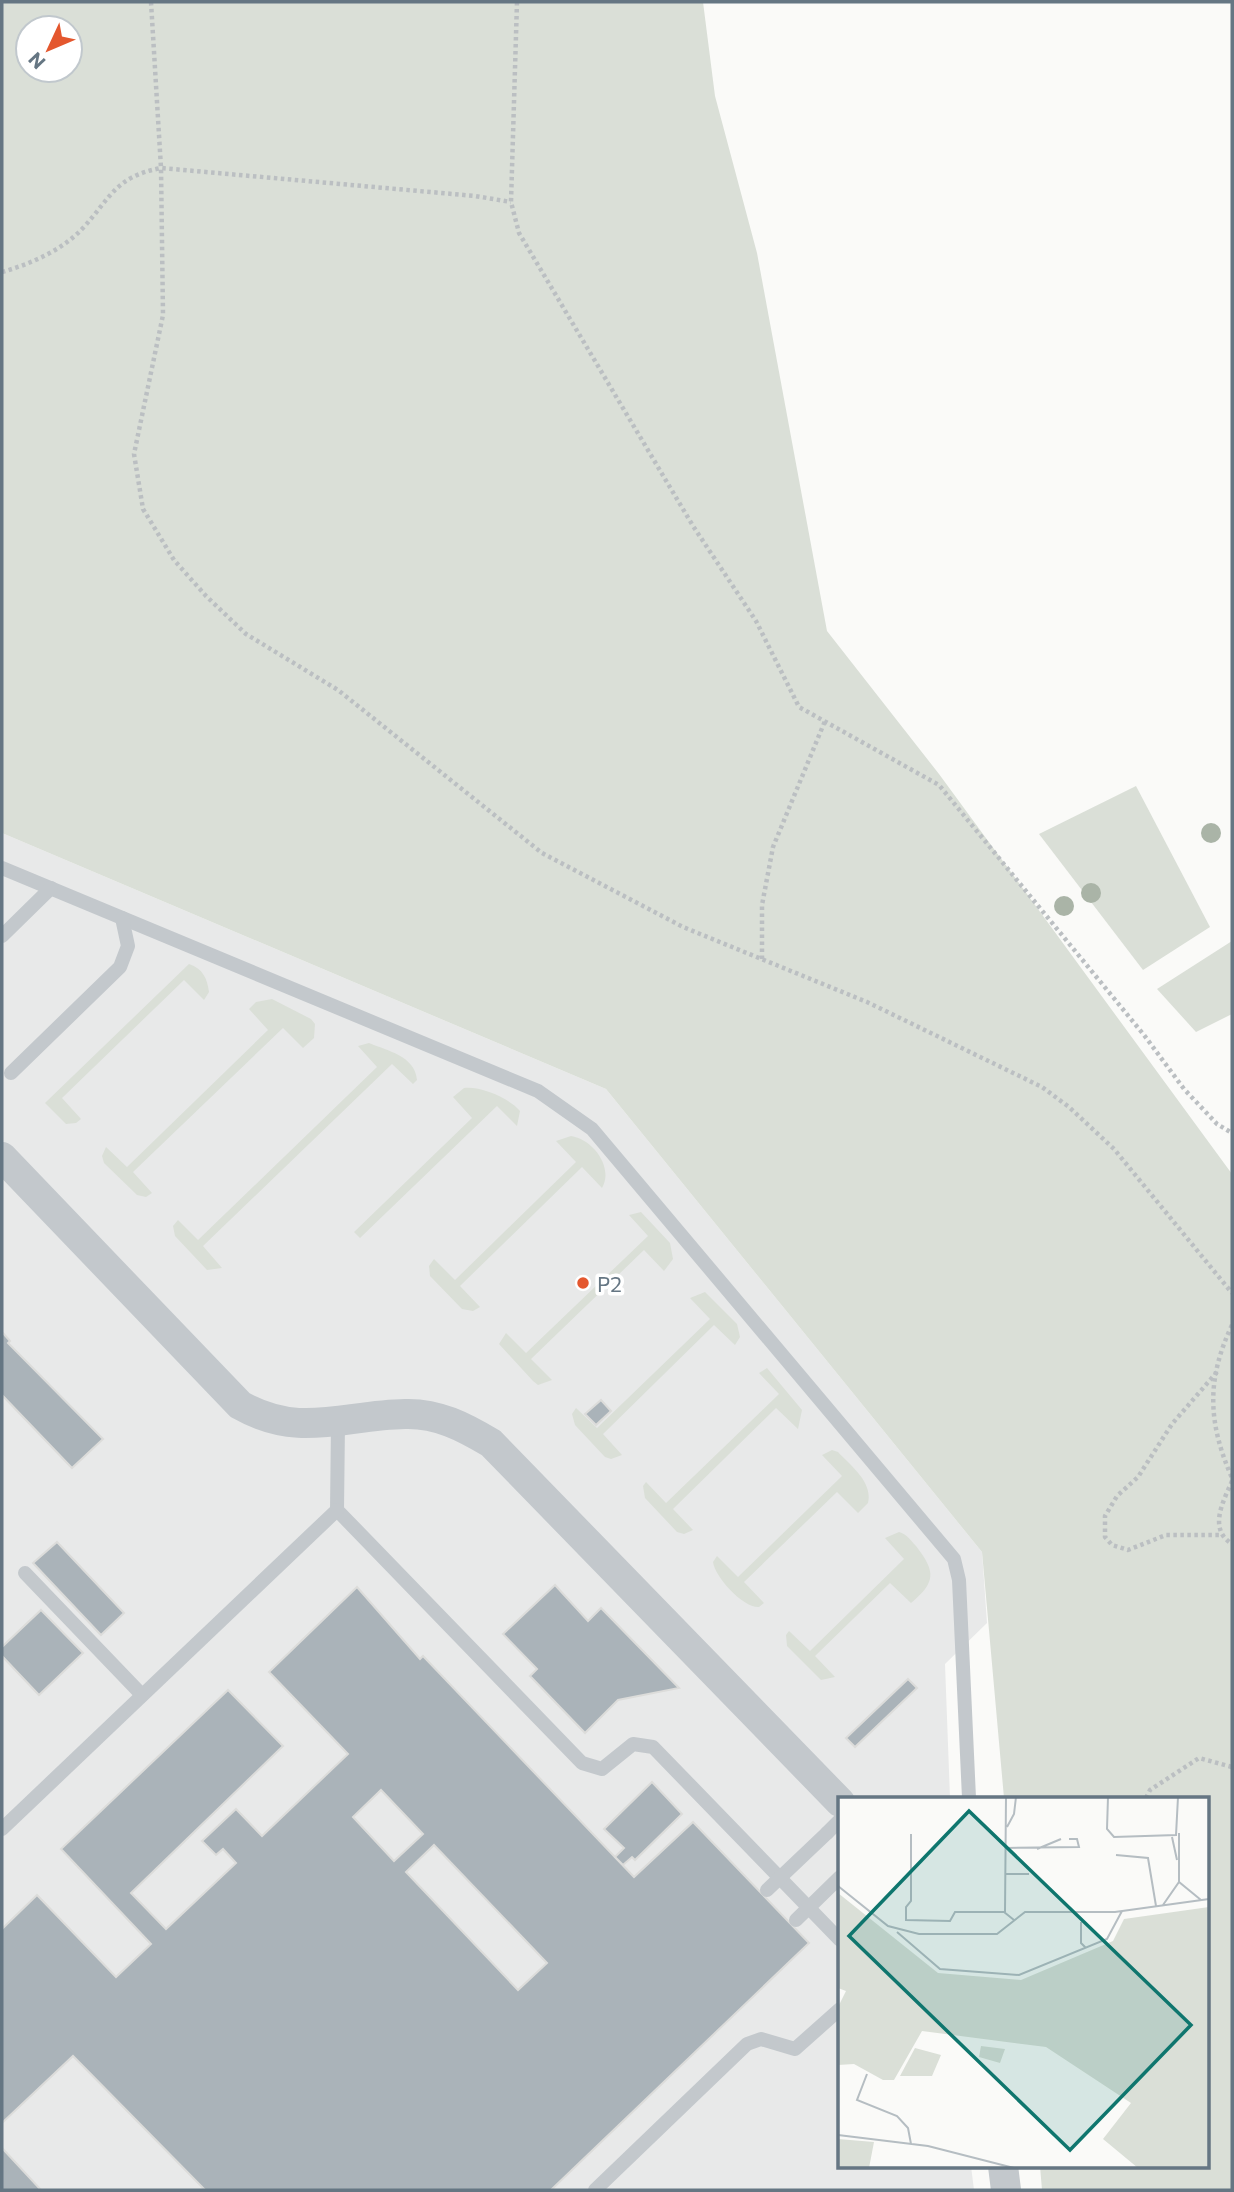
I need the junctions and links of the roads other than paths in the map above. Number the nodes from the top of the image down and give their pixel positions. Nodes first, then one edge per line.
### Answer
1 (2, 868) edge
2 (51, 888) junction
3 (122, 918) junction
4 (2, 936) edge
5 (11, 1073) dead end
6 (2, 1157) edge
7 (338, 1423) junction
8 (337, 1510) junction
9 (25, 1573) dead end
10 (142, 1695) junction
11 (969, 1797) edge
12 (838, 1800) edge
13 (4, 1822) edge
14 (838, 1822) edge
15 (838, 1879) edge
16 (768, 1890) dead end
17 (796, 1920) dead end
18 (838, 1938) edge
19 (838, 2011) edge
20 (1003, 2168) edge
21 (595, 2190) edge
22 (1006, 2190) edge

1 - 2 lane
2 - 3 lane
2 - 4 lane
3 - 5 lane
3 - 11 lane
6 - 7 street
7 - 8 lane
7 - 12 street
8 - 10 lane
8 - 18 lane
9 - 10 lane
10 - 13 lane
14 - 16 lane, bridge
15 - 17 lane, bridge
19 - 21 lane
20 - 22 street

